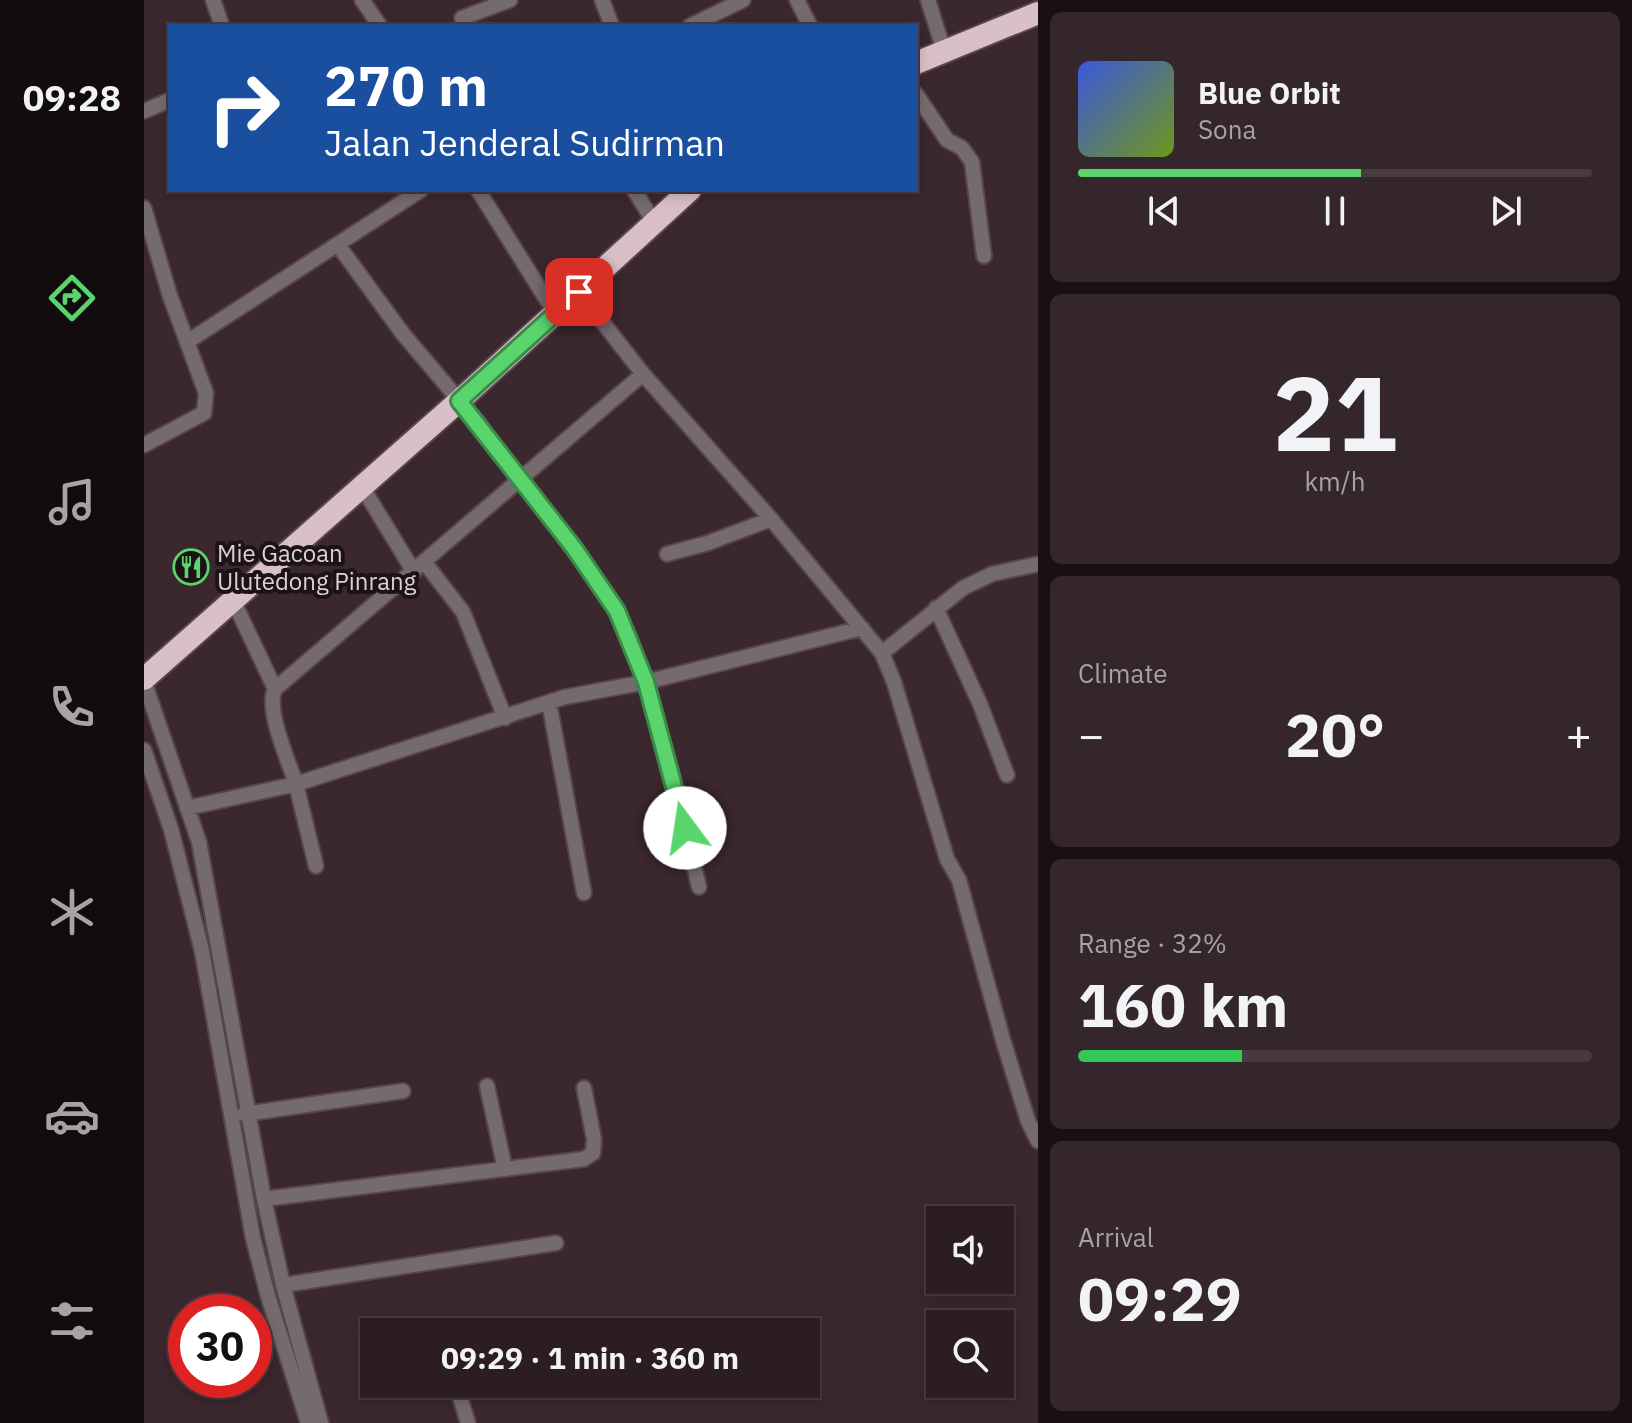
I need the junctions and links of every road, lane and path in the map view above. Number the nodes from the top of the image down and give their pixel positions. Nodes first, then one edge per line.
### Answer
1 (213, 0) edge
2 (362, 0) edge
3 (510, 0) edge
4 (602, 0) edge
5 (743, 0) edge
6 (797, 0) edge
7 (928, 0) edge
8 (1038, 13) edge
9 (462, 18) dead end
10 (221, 24) edge
11 (379, 24) edge
12 (611, 24) edge
13 (694, 24) edge
14 (809, 24) edge
15 (944, 51) junction
16 (918, 62) edge
17 (918, 97) edge
18 (168, 101) edge
19 (144, 111) edge
20 (418, 192) edge
21 (479, 192) edge
22 (635, 192) edge
23 (688, 192) edge
24 (144, 210) edge
25 (654, 222) junction
26 (338, 245) junction
27 (984, 256) dead end
28 (579, 292) junction
29 (555, 313) junction
30 (187, 342) junction
31 (643, 374) junction
32 (459, 401) junction
33 (144, 445) edge
34 (522, 480) junction
35 (361, 485) junction
36 (771, 519) junction
37 (667, 554) dead end
38 (1038, 564) edge
39 (420, 568) junction
40 (233, 600) junction
41 (936, 608) junction
42 (862, 628) junction
43 (882, 653) junction
44 (144, 680) edge
45 (646, 682) junction
46 (275, 689) junction
47 (549, 702) junction
48 (505, 718) junction
49 (144, 750) edge
50 (1007, 775) dead end
51 (296, 784) junction
52 (187, 808) junction
53 (316, 866) dead end
54 (699, 887) dead end
55 (584, 893) dead end
56 (487, 1086) dead end
57 (584, 1088) dead end
58 (403, 1091) dead end
59 (250, 1112) junction
60 (232, 1117) junction
61 (1038, 1141) edge
62 (505, 1169) junction
63 (264, 1199) junction
64 (556, 1243) dead end
65 (283, 1285) junction
66 (460, 1398) edge
67 (308, 1423) edge
68 (321, 1423) edge
69 (468, 1423) edge

1 - 10 street
2 - 11 street
3 - 9 street
4 - 12 street
5 - 13 street
6 - 14 street
7 - 15 street
8 - 15 highway
15 - 16 highway
17 - 27 street
18 - 19 street
20 - 26 street
21 - 29 street
22 - 25 street
23 - 25 highway
24 - 30 street
25 - 28 highway
26 - 30 street
26 - 32 street
28 - 29 highway
28 - 31 street
29 - 32 highway
30 - 33 street
31 - 34 street
31 - 36 street
32 - 34 street
32 - 35 highway
34 - 39 street
34 - 45 street
35 - 39 street
35 - 40 highway
36 - 37 street
36 - 42 street
38 - 41 street
39 - 46 street
39 - 48 street
40 - 44 highway
40 - 46 street
41 - 43 street
41 - 50 street
42 - 43 street
42 - 45 street
43 - 61 street
44 - 52 street
45 - 47 street
45 - 54 street
46 - 51 street
47 - 48 street
47 - 55 street
48 - 51 street
49 - 60 street
51 - 52 street
51 - 53 street
52 - 59 street
56 - 62 street
57 - 62 street
58 - 59 street
59 - 60 street
59 - 63 street
60 - 67 street
62 - 63 street
63 - 65 street
64 - 65 street
65 - 68 street
66 - 69 street

